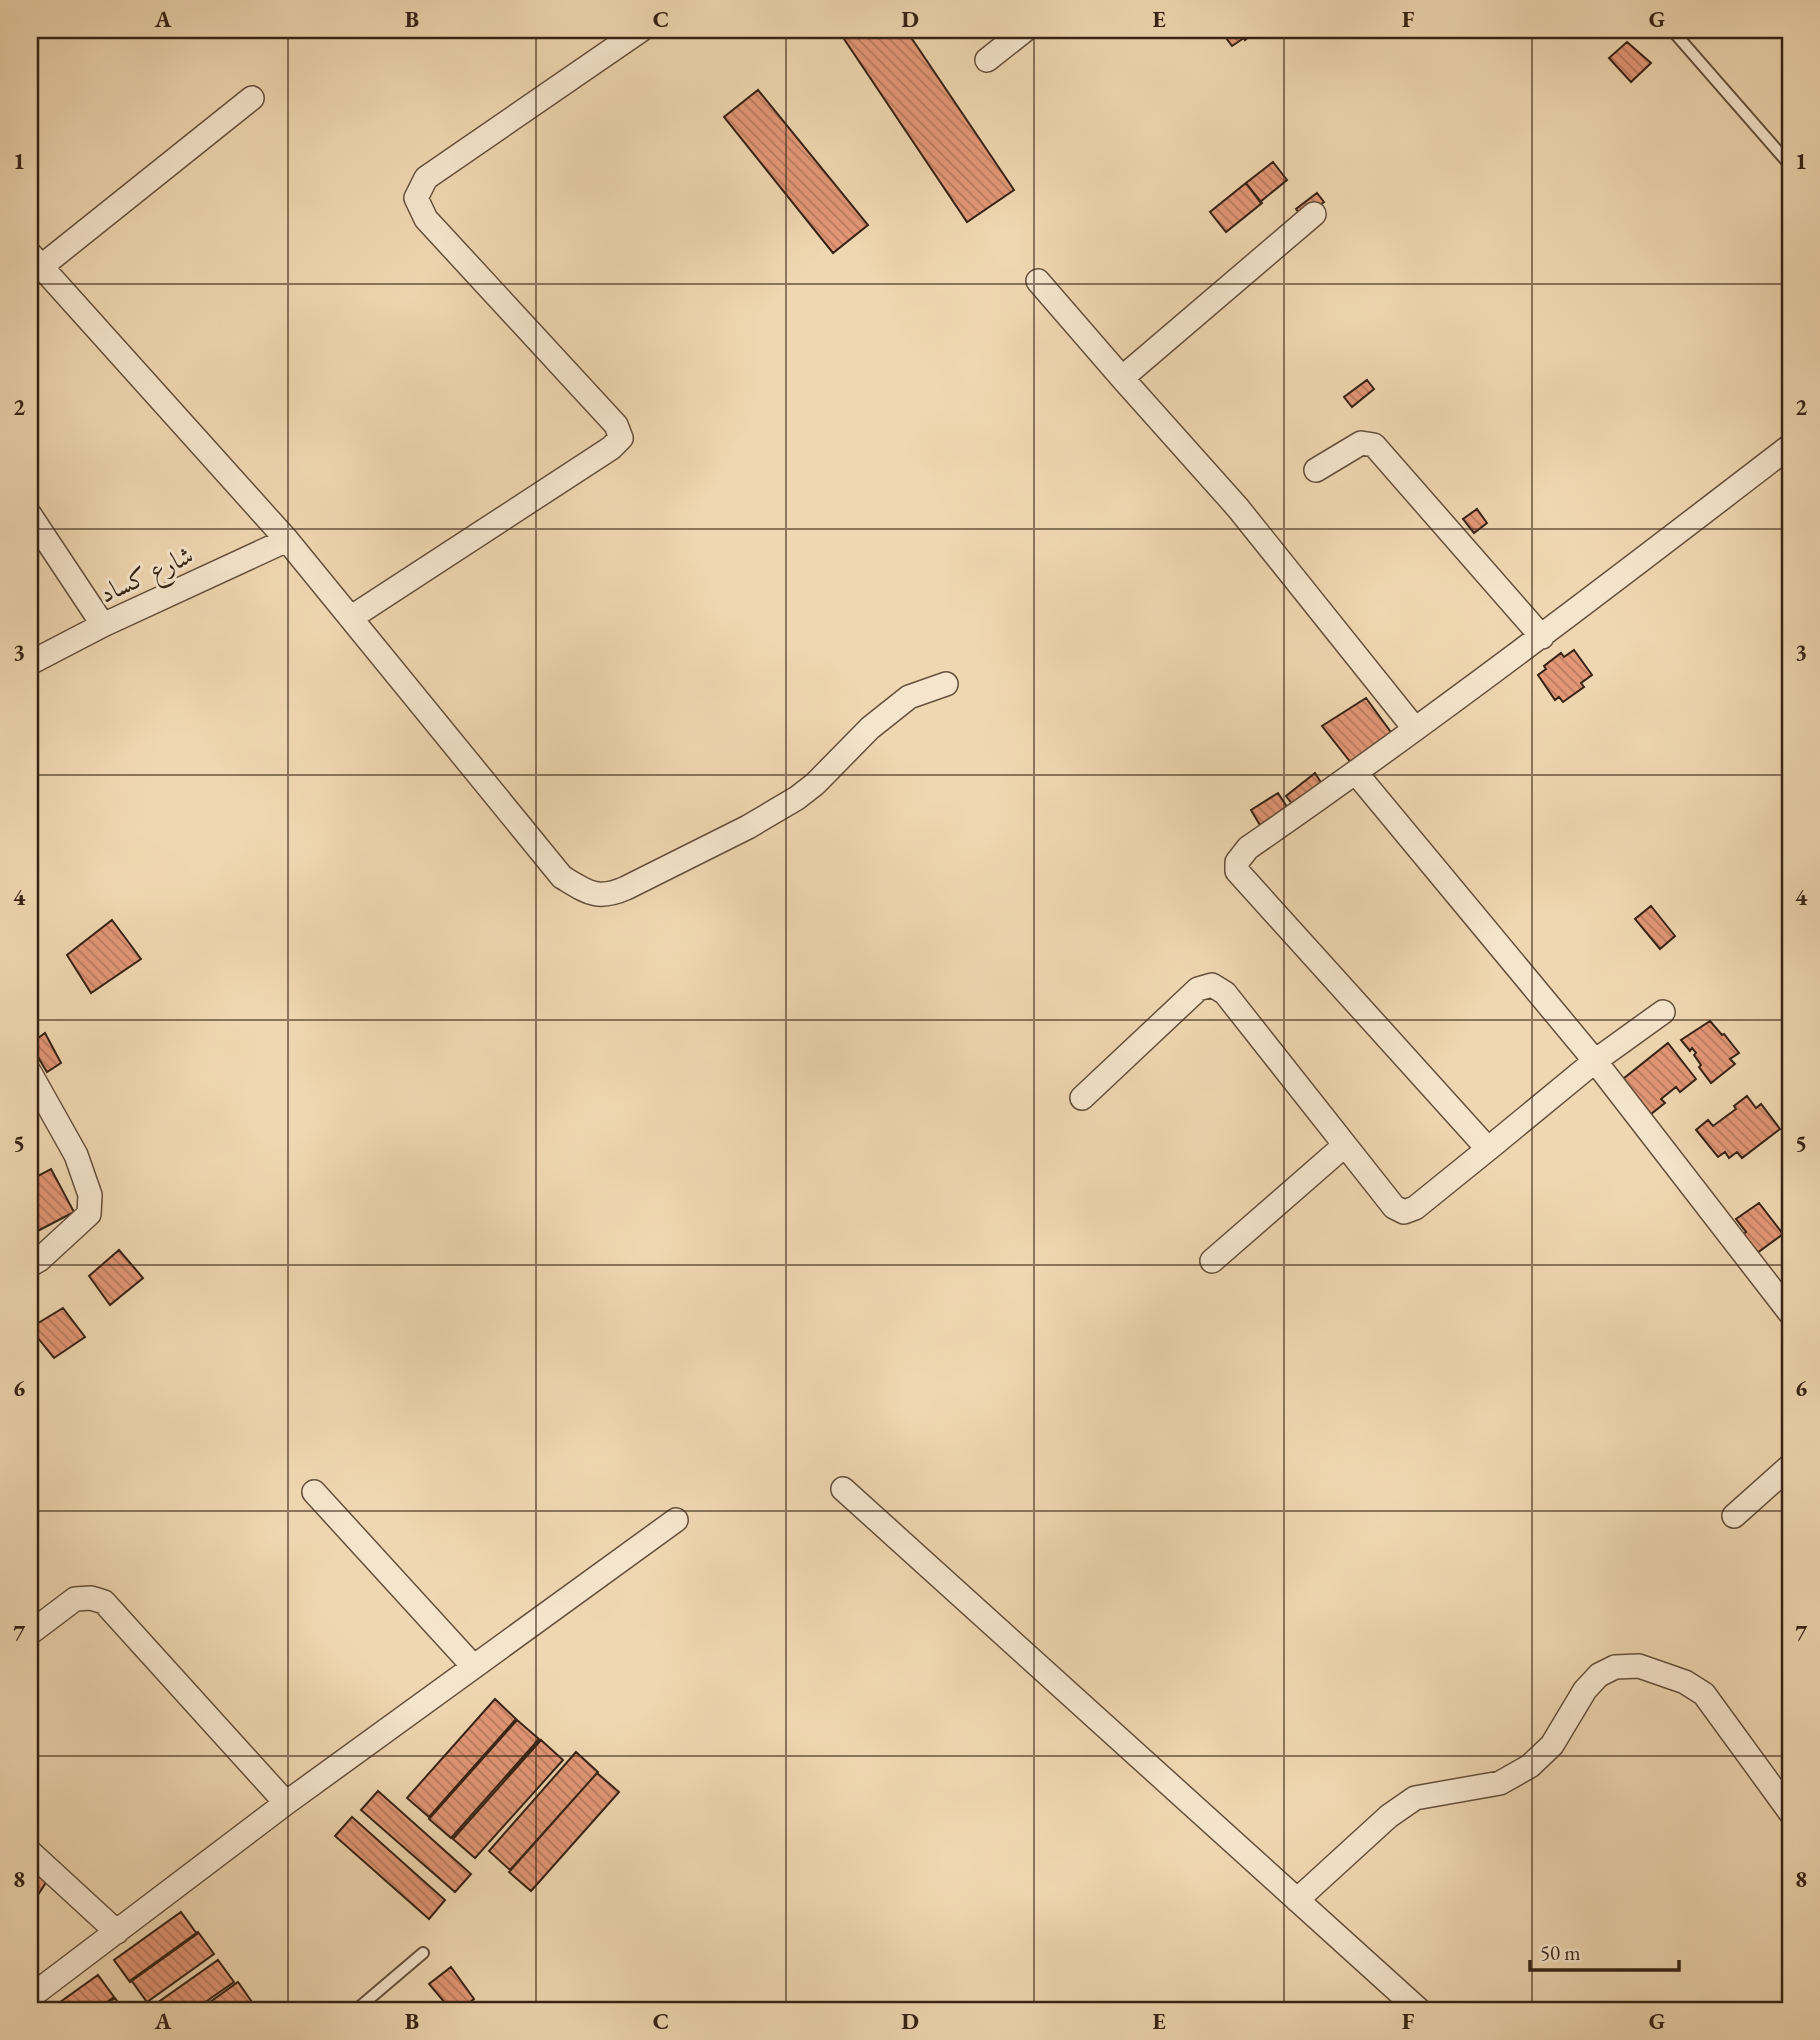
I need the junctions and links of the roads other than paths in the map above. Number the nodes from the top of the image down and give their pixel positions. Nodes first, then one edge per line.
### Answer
1 (641, 30) edge
2 (1025, 30) edge
3 (1672, 30) edge
4 (987, 60) dead end
5 (252, 98) dead end
6 (1790, 165) edge
7 (1314, 214) dead end
8 (36, 260) edge
9 (1038, 281) dead end
10 (1122, 378) junction
11 (1790, 446) edge
12 (1317, 470) dead end
13 (30, 515) edge
14 (287, 540) junction
15 (352, 617) junction
16 (103, 625) junction
17 (1542, 637) junction
18 (30, 663) edge
19 (946, 684) dead end
20 (1415, 729) junction
21 (1356, 773) junction
22 (1663, 1012) dead end
23 (1595, 1061) junction
24 (30, 1073) edge
25 (1082, 1098) dead end
26 (1345, 1145) junction
27 (1488, 1149) junction
28 (1212, 1261) dead end
29 (30, 1265) edge
30 (1790, 1313) edge
31 (1790, 1466) edge
32 (844, 1489) dead end
33 (314, 1492) dead end
34 (1734, 1516) dead end
35 (676, 1520) dead end
36 (30, 1633) edge
37 (474, 1667) junction
38 (286, 1803) junction
39 (1790, 1812) edge
40 (30, 1852) edge
41 (1297, 1900) junction
42 (117, 1931) junction
43 (423, 1953) dead end
44 (30, 1997) edge
45 (356, 2010) edge
46 (1419, 2010) edge

1 - 15 street
2 - 4 street
3 - 6 lane
5 - 8 street
7 - 10 street
8 - 14 street
9 - 10 street
10 - 20 street
11 - 17 street
12 - 17 street
13 - 16 street
14 - 15 street
14 - 16 street, شارع كساد
15 - 19 street
16 - 18 street, شارع كساد
17 - 20 street
20 - 21 street
21 - 23 street
21 - 27 street
22 - 23 street
23 - 27 street
23 - 30 street
24 - 29 street
25 - 26 street
26 - 27 street
26 - 28 street
31 - 34 street
32 - 41 street
33 - 37 street
35 - 37 street
36 - 38 street
37 - 38 street
38 - 42 street
39 - 41 street
40 - 42 street
41 - 46 street
42 - 44 street
43 - 45 lane

